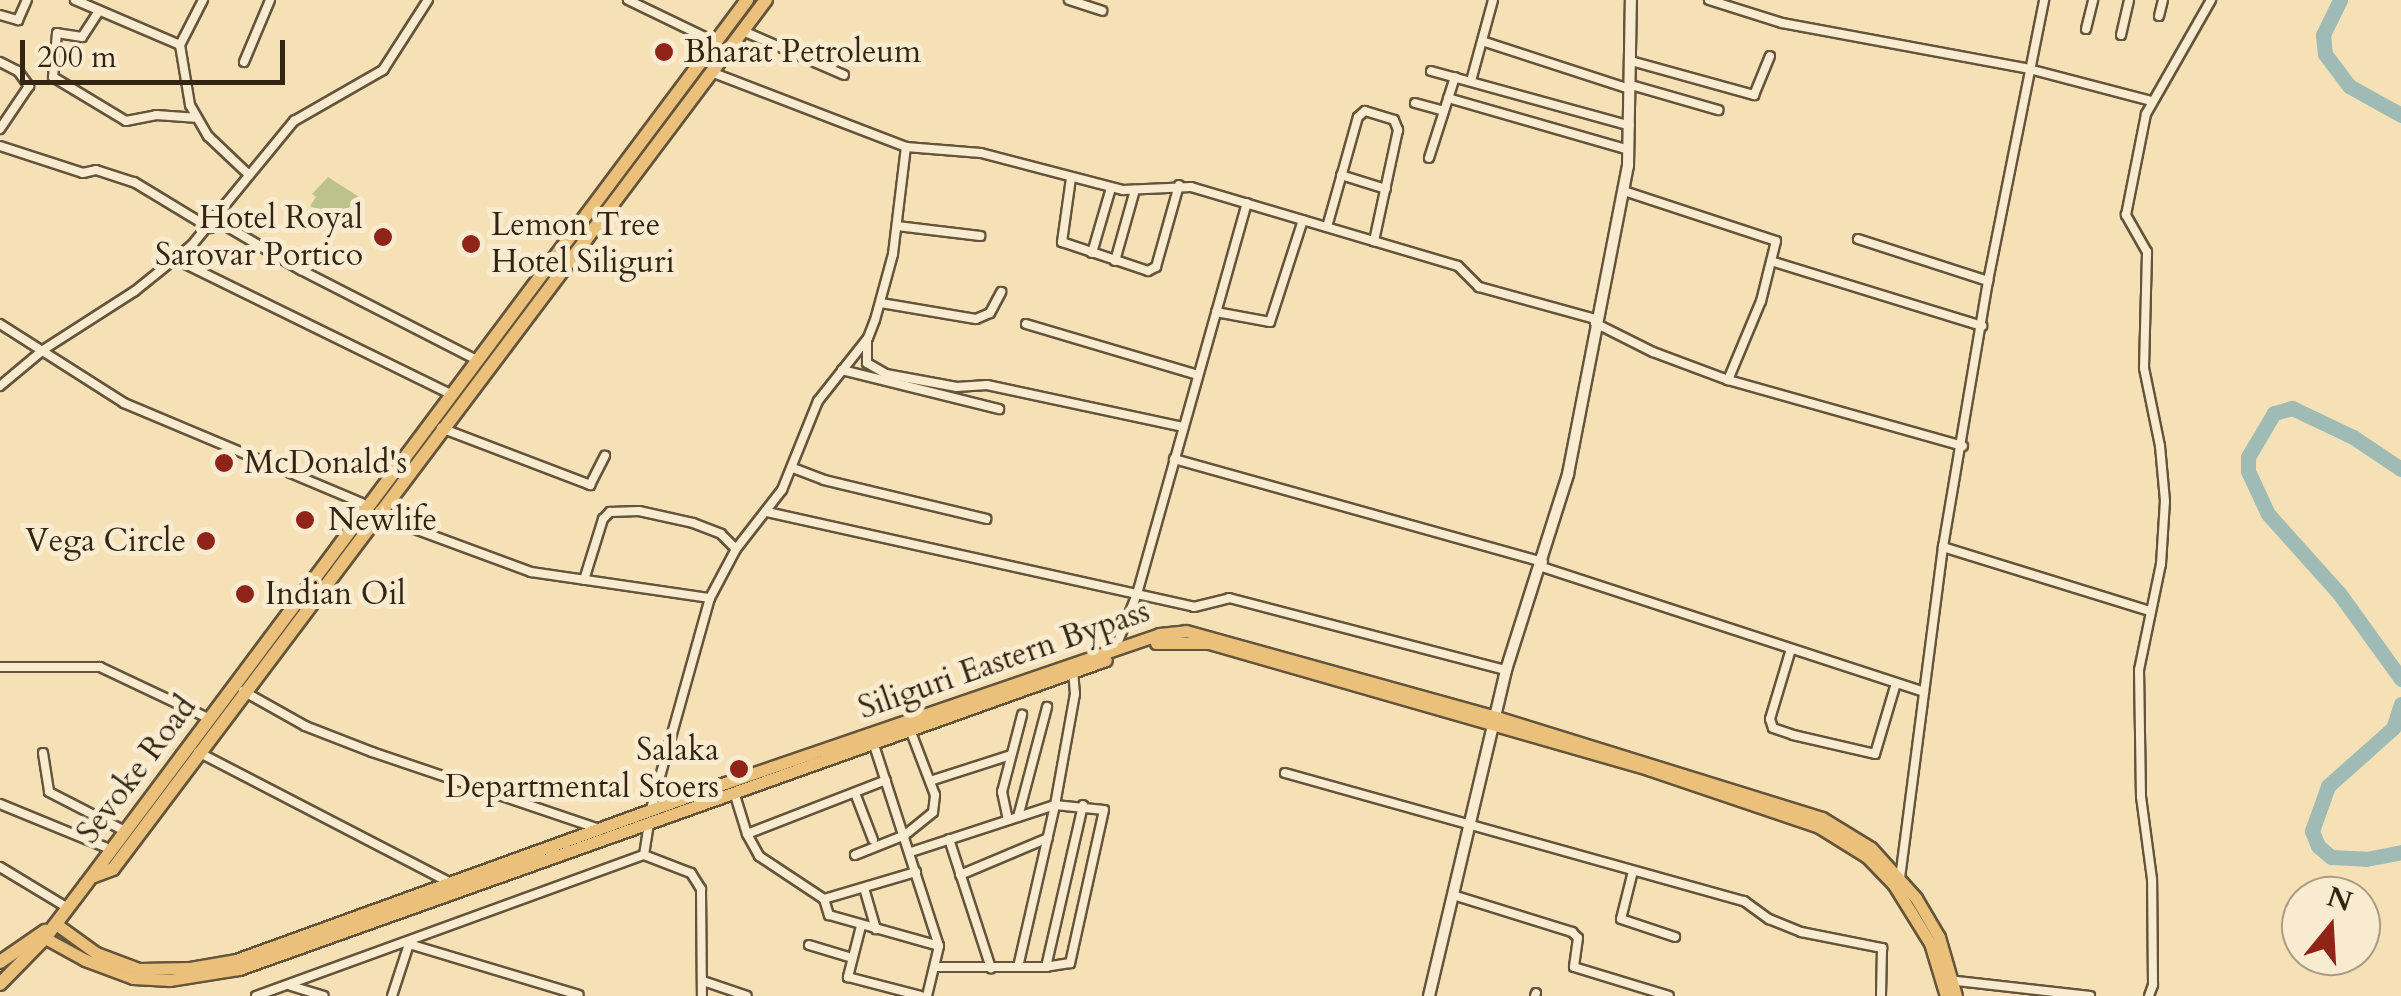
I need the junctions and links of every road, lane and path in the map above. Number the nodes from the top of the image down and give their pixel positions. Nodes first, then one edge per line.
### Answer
1 (27, 0) edge
2 (75, 0) edge
3 (203, 0) edge
4 (270, 0) edge
5 (428, 0) edge
6 (628, 0) edge
7 (747, 0) edge
8 (766, 0) edge
9 (1069, 0) edge
10 (1493, 0) edge
11 (1631, 0) edge
12 (1708, 0) edge
13 (2044, 0) edge
14 (2093, 0) edge
15 (2129, 0) edge
16 (2163, 0) edge
17 (2211, 0) edge
18 (99, 11) junction
19 (1102, 11) dead end
20 (0, 15) edge
21 (2159, 16) dead end
22 (2086, 30) dead end
23 (742, 32) junction
24 (2121, 35) dead end
25 (1482, 41) junction
26 (715, 42) junction
27 (180, 45) junction
28 (1770, 56) dead end
29 (0, 62) edge
30 (244, 62) dead end
31 (1631, 62) junction
32 (2029, 69) junction
33 (1431, 71) dead end
34 (711, 72) junction
35 (844, 75) dead end
36 (1455, 77) junction
37 (1471, 81) junction
38 (1631, 87) junction
39 (1448, 98) junction
40 (2151, 101) junction
41 (1416, 103) dead end
42 (1718, 110) dead end
43 (1444, 112) junction
44 (196, 118) junction
45 (1630, 126) junction
46 (0, 129) edge
47 (0, 146) edge
48 (906, 147) junction
49 (1629, 150) junction
50 (1429, 158) dead end
51 (248, 174) junction
52 (1341, 175) junction
53 (1072, 178) junction
54 (1179, 185) junction
55 (1111, 188) junction
56 (1386, 189) junction
57 (1135, 190) junction
58 (1624, 190) junction
59 (1247, 203) junction
60 (216, 220) junction
61 (1302, 220) junction
62 (897, 226) junction
63 (1327, 227) junction
64 (210, 228) junction
65 (980, 236) dead end
66 (1858, 238) dead end
67 (1374, 241) junction
68 (1092, 253) junction
69 (175, 259) junction
70 (1115, 261) junction
71 (1774, 262) junction
72 (1988, 281) junction
73 (1002, 292) dead end
74 (881, 303) junction
75 (1216, 312) junction
76 (1595, 321) junction
77 (0, 324) edge
78 (1026, 324) dead end
79 (1982, 326) junction
80 (868, 338) junction
81 (43, 350) junction
82 (478, 360) junction
83 (842, 370) junction
84 (1198, 375) junction
85 (1728, 380) junction
86 (0, 386) edge
87 (451, 394) junction
88 (999, 409) dead end
89 (1183, 427) junction
90 (441, 428) junction
91 (1963, 446) junction
92 (605, 456) dead end
93 (1174, 458) junction
94 (793, 468) junction
95 (374, 508) junction
96 (767, 512) junction
97 (986, 519) dead end
98 (1943, 547) junction
99 (736, 548) junction
100 (1543, 564) junction
101 (584, 580) junction
102 (1137, 594) junction
103 (710, 598) junction
104 (2150, 610) junction
105 (1115, 649) junction
106 (1791, 649) junction
107 (0, 667) edge
108 (1506, 670) junction
109 (1072, 673) junction
110 (1896, 683) junction
111 (244, 690) junction
112 (1924, 692) junction
113 (1047, 707) dead end
114 (1022, 714) dead end
115 (210, 719) junction
116 (1495, 721) junction
117 (911, 732) junction
118 (874, 745) junction
119 (198, 752) junction
120 (43, 753) dead end
121 (1011, 754) junction
122 (1285, 773) dead end
123 (886, 780) junction
124 (930, 781) junction
125 (734, 792) junction
126 (855, 793) junction
127 (0, 804) edge
128 (1055, 805) junction
129 (1083, 805) junction
130 (650, 817) junction
131 (1013, 818) junction
132 (1471, 827) junction
133 (602, 830) junction
134 (126, 832) junction
135 (747, 834) junction
136 (906, 835) junction
137 (1048, 838) junction
138 (948, 839) junction
139 (873, 840) dead end
140 (112, 850) junction
141 (911, 852) junction
142 (644, 856) junction
143 (854, 856) dead end
144 (0, 867) edge
145 (1633, 871) junction
146 (916, 872) junction
147 (960, 875) junction
148 (92, 877) junction
149 (1900, 878) junction
150 (454, 884) junction
151 (864, 888) junction
152 (1454, 895) junction
153 (824, 898) junction
154 (68, 908) junction
155 (56, 924) junction
156 (861, 926) junction
157 (876, 929) junction
158 (45, 938) junction
159 (1675, 938) dead end
160 (409, 944) junction
161 (809, 945) dead end
162 (939, 946) junction
163 (1, 958) edge
164 (852, 958) junction
165 (937, 967) junction
166 (1018, 967) junction
167 (1046, 967) junction
168 (991, 968) junction
169 (14, 972) junction
170 (1948, 980) junction
171 (703, 981) junction
172 (0, 984) edge
173 (291, 986) junction
174 (256, 996) edge
175 (324, 996) edge
176 (392, 996) edge
177 (579, 996) edge
178 (702, 996) edge
179 (747, 996) edge
180 (924, 996) edge
181 (1429, 996) edge
182 (1670, 996) edge
183 (1880, 996) edge
184 (1946, 996) edge
185 (1956, 996) edge
186 (2090, 996) edge
187 (2148, 996) edge

1 - 20 street
2 - 18 street
3 - 27 street
4 - 30 street
5 - 51 street
6 - 26 street
7 - 26 highway, Sevoke Road
8 - 23 highway, Sevoke Road
9 - 19 street
10 - 25 street
11 - 31 street
12 - 32 street
13 - 32 street
14 - 22 street
15 - 24 street
16 - 21 street
17 - 40 street
18 - 27 street
18 - 44 street
23 - 34 highway, Sevoke Road
23 - 35 street
25 - 37 street
25 - 38 street
26 - 82 highway, Sevoke Road
27 - 44 street
28 - 31 street
29 - 46 street
31 - 38 street
32 - 40 street
32 - 72 street
33 - 36 street
34 - 48 street
34 - 90 highway, Sevoke Road
36 - 37 street
36 - 39 street
37 - 45 street
38 - 42 street
38 - 45 street
39 - 43 street
39 - 49 street
40 - 104 street
41 - 43 street
43 - 50 street
44 - 51 street
45 - 49 street
47 - 64 street
48 - 53 street
48 - 62 street
49 - 58 street
51 - 60 street
52 - 56 street
52 - 56 street
52 - 63 street
53 - 55 street
53 - 68 street
54 - 57 street
54 - 59 street
54 - 70 street
55 - 57 street
55 - 68 street
56 - 67 street
57 - 70 street
58 - 71 street
58 - 76 street
59 - 61 street
59 - 75 street
60 - 64 street
60 - 82 street
61 - 63 street
61 - 75 street
62 - 65 street
62 - 74 street
63 - 67 street
64 - 69 street
66 - 72 street
67 - 76 street
68 - 70 street
69 - 81 street
69 - 87 street
71 - 79 street
71 - 85 street
72 - 79 street
73 - 74 street
74 - 80 street
75 - 84 street
76 - 85 street
76 - 100 street
77 - 81 street
78 - 84 street
79 - 91 street
80 - 83 street
80 - 89 street
81 - 86 street
81 - 95 street
82 - 87 highway, Sevoke Road
83 - 88 street
83 - 94 street
84 - 89 street
85 - 91 street
87 - 95 highway, Sevoke Road
89 - 93 street
90 - 92 street
90 - 95 highway, Sevoke Road
91 - 98 street
93 - 100 street
93 - 102 street
94 - 96 street
94 - 97 street
95 - 101 street
95 - 111 highway, Sevoke Road
95 - 115 highway, Sevoke Road
96 - 99 street
96 - 102 street
98 - 104 street
98 - 112 street
99 - 101 street
99 - 103 street
100 - 106 street
100 - 108 street
101 - 103 street
102 - 105 street
102 - 108 street
103 - 130 street
104 - 187 street
105 - 116 main road, Siliguri Eastern Bypass
105 - 130 main road, Siliguri Eastern Bypass
106 - 110 street
106 - 110 street
107 - 115 street
108 - 116 street
109 - 116 main road, Siliguri Eastern Bypass
109 - 117 main road, Siliguri Eastern Bypass
109 - 128 street
110 - 112 street
111 - 119 highway, Sevoke Road
111 - 133 street
112 - 149 street
113 - 131 street
114 - 121 street
115 - 134 highway, Sevoke Road
116 - 132 street
116 - 149 main road, Siliguri Eastern Bypass
116 - 170 main road, Siliguri Eastern Bypass
117 - 118 main road, Siliguri Eastern Bypass
117 - 124 street
118 - 123 street
118 - 125 main road, Siliguri Eastern Bypass
119 - 148 highway, Sevoke Road
119 - 150 street
120 - 134 street
121 - 124 street
121 - 131 street
122 - 132 street
123 - 126 street
123 - 136 street
124 - 136 street
125 - 130 main road, Siliguri Eastern Bypass
125 - 135 street
126 - 135 street
126 - 139 street
127 - 140 street
128 - 129 street
128 - 131 street
128 - 137 street
129 - 167 street
129 - 167 street
130 - 133 main road, Siliguri Eastern Bypass
130 - 142 street
130 - 158 main road, Siliguri Eastern Bypass
131 - 138 street
132 - 145 street
132 - 152 street
133 - 150 main road, Siliguri Eastern Bypass
134 - 140 highway, Sevoke Road
135 - 153 street
136 - 141 street
136 - 143 street
137 - 147 street
137 - 166 street
138 - 141 street
138 - 147 street
140 - 148 highway, Sevoke Road
141 - 146 street
142 - 160 street
142 - 171 street
144 - 154 street
145 - 159 street
145 - 183 street
146 - 151 street
146 - 162 street
147 - 168 street
148 - 154 highway
149 - 170 main road, Siliguri Eastern Bypass
150 - 155 main road, Siliguri Eastern Bypass
151 - 153 street
151 - 157 street
152 - 181 street
152 - 182 street
153 - 156 street
154 - 155 highway
155 - 158 highway
155 - 163 highway
156 - 157 street
156 - 164 street
157 - 162 street
158 - 169 highway
160 - 173 street
160 - 176 street
160 - 177 street
161 - 164 street
162 - 165 street
163 - 169 street
164 - 180 street
165 - 168 street
165 - 180 street
166 - 167 street
166 - 168 street
169 - 172 highway
170 - 184 main road, Siliguri Eastern Bypass
170 - 185 main road, Siliguri Eastern Bypass
170 - 186 street
171 - 178 street
171 - 179 street
173 - 174 street
173 - 175 street

